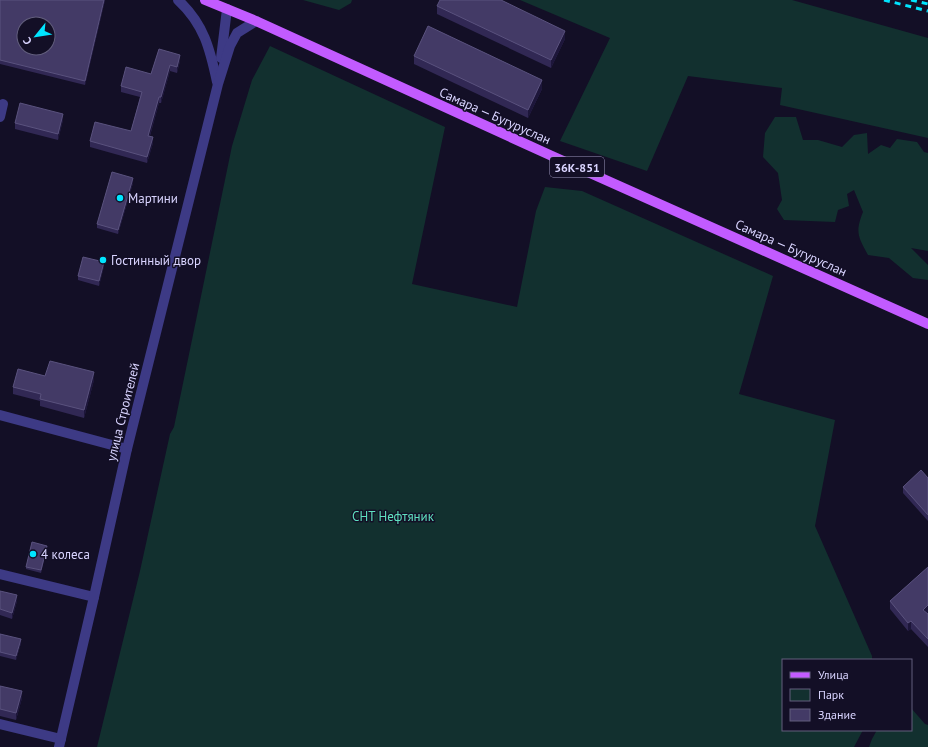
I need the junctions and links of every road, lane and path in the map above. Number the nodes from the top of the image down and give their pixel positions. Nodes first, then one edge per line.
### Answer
1 (178, 0) edge
2 (205, 0) edge
3 (227, 9) junction
4 (256, 21) junction
5 (218, 84) junction
6 (3, 104) dead end
7 (0, 117) edge
8 (928, 324) edge
9 (0, 416) edge
10 (128, 449) junction
11 (0, 574) edge
12 (94, 597) junction
13 (0, 724) edge
14 (60, 743) edge

1 - 5 street
2 - 3 main road, Самара — Бугуруслан / 36К-851
3 - 4 main road, Самара — Бугуруслан / 36К-851
3 - 5 street
4 - 5 street
4 - 8 main road, Самара — Бугуруслан / 36К-851
5 - 10 street, улица Строителей
6 - 7 street
9 - 10 street
10 - 12 street, улица Строителей
11 - 12 street
12 - 14 street, улица Строителей
13 - 14 street

